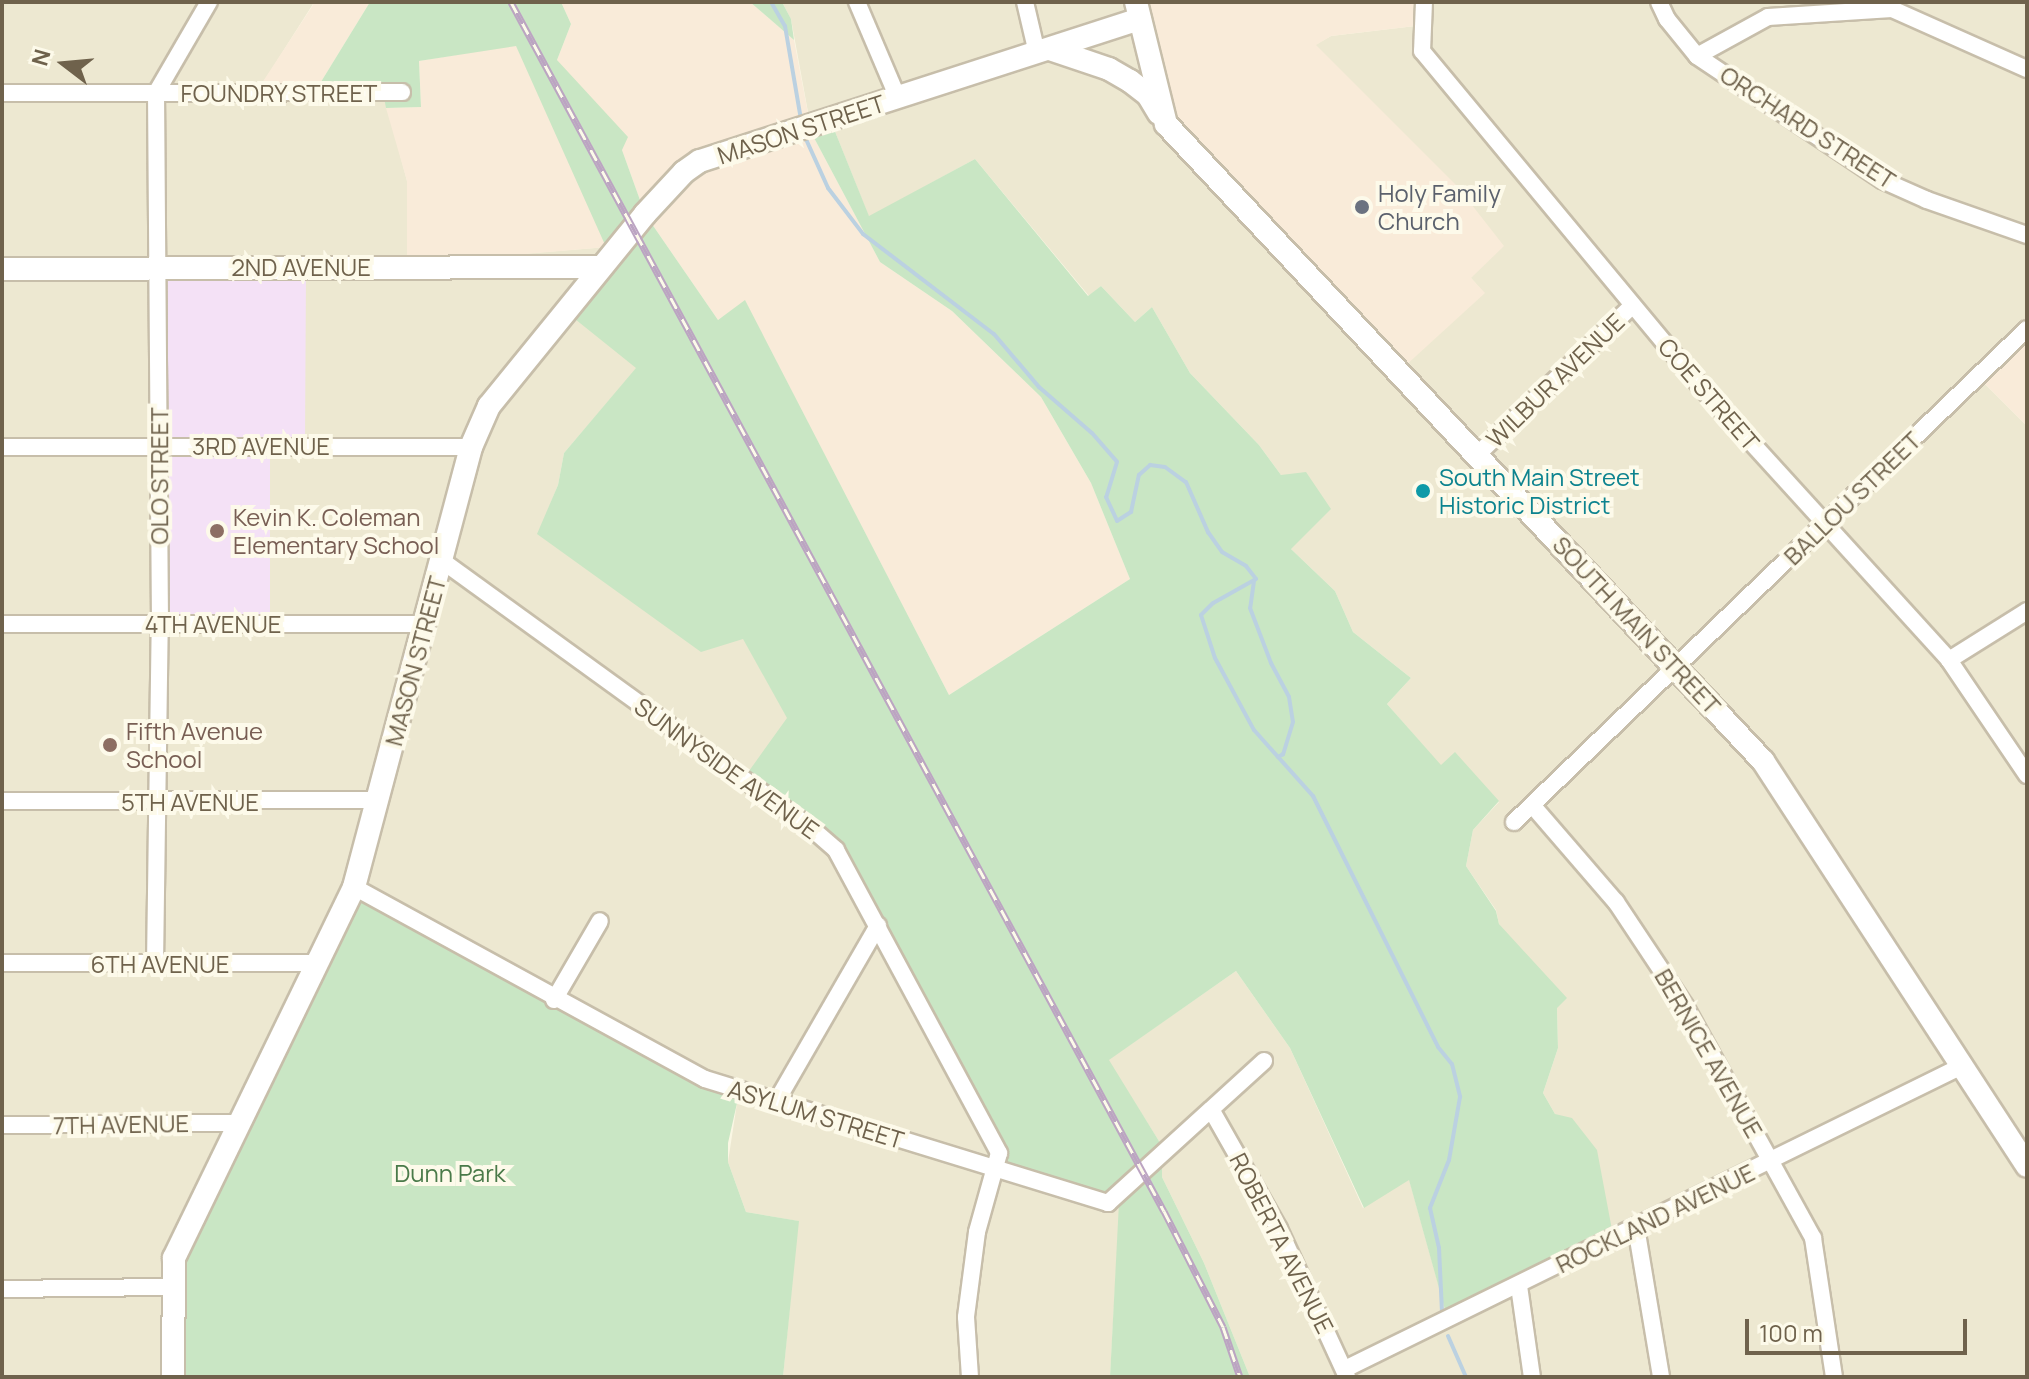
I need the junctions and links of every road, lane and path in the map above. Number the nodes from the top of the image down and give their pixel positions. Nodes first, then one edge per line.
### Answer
1 (209, 2) edge
2 (857, 2) edge
3 (1025, 2) edge
4 (1424, 2) edge
5 (1659, 2) edge
6 (1138, 11) edge
7 (1044, 51) junction
8 (1697, 56) junction
9 (2027, 69) edge
10 (402, 92) dead end
11 (2, 93) edge
12 (156, 93) junction
13 (898, 98) junction
14 (1166, 124) junction
15 (2027, 235) edge
16 (601, 267) junction
17 (158, 268) junction
18 (2, 269) edge
19 (1633, 305) junction
20 (2027, 329) edge
21 (159, 446) junction
22 (2, 447) edge
23 (471, 447) junction
24 (1477, 455) junction
25 (1827, 524) junction
26 (441, 560) junction
27 (2027, 611) edge
28 (2, 624) edge
29 (160, 624) junction
30 (424, 624) junction
31 (1949, 660) junction
32 (1677, 667) junction
33 (2027, 775) edge
34 (378, 800) junction
35 (2, 801) edge
36 (158, 803) junction
37 (1533, 806) junction
38 (1514, 822) dead end
39 (354, 887) junction
40 (600, 921) dead end
41 (878, 925) junction
42 (2, 963) edge
43 (318, 963) junction
44 (155, 964) junction
45 (554, 1000) junction
46 (1264, 1061) dead end
47 (1964, 1065) junction
48 (776, 1102) junction
49 (1212, 1111) junction
50 (240, 1123) junction
51 (2, 1125) edge
52 (1771, 1162) junction
53 (2027, 1166) edge
54 (994, 1169) junction
55 (1636, 1227) junction
56 (1519, 1286) junction
57 (172, 1287) junction
58 (2, 1289) edge
59 (1346, 1373) edge
60 (173, 1377) edge
61 (970, 1377) edge
62 (1532, 1377) edge
63 (1661, 1377) edge
64 (1834, 1377) edge

1 - 12 street
2 - 13 street
3 - 7 street
4 - 19 street, COE STREET
5 - 8 street, ORCHARD STREET
6 - 7 street, MASON STREET
6 - 14 street, SOUTH MAIN STREET
7 - 13 street, MASON STREET
7 - 14 street
8 - 9 street
8 - 15 street, ORCHARD STREET
10 - 12 street, FOUNDRY STREET
11 - 12 street, FOUNDRY STREET
12 - 17 street, OLO STREET
13 - 16 street, MASON STREET
14 - 24 street, SOUTH MAIN STREET
16 - 17 street, 2ND AVENUE
16 - 23 street, MASON STREET
17 - 18 street, 2ND AVENUE
17 - 21 street, OLO STREET
19 - 24 street, WILBUR AVENUE
19 - 25 street, COE STREET
20 - 25 street, BALLOU STREET
21 - 22 street, 3RD AVENUE
21 - 23 street, 3RD AVENUE
21 - 29 street, OLO STREET
23 - 26 street, MASON STREET
24 - 32 street, SOUTH MAIN STREET
25 - 31 street, COE STREET
25 - 32 street, BALLOU STREET
26 - 30 street, MASON STREET
26 - 41 street, SUNNYSIDE AVENUE
27 - 31 street
28 - 29 street, 4TH AVENUE
29 - 30 street, 4TH AVENUE
29 - 36 street, OLO STREET
30 - 34 street, MASON STREET
31 - 33 street, COE STREET
32 - 37 street, BALLOU STREET
32 - 47 street, SOUTH MAIN STREET
34 - 36 street, 5TH AVENUE
34 - 39 street, MASON STREET
35 - 36 street, 5TH AVENUE
36 - 44 street, OLO STREET
37 - 38 street, BALLOU STREET
37 - 52 street, BERNICE AVENUE
39 - 43 street, MASON STREET
39 - 45 street, ASYLUM STREET
40 - 45 street
41 - 48 street
41 - 54 street, SUNNYSIDE AVENUE
42 - 44 street, 6TH AVENUE
43 - 44 street, 6TH AVENUE
43 - 50 street, MASON STREET
45 - 48 street, ASYLUM STREET
46 - 49 street, ASYLUM STREET
47 - 52 street, ROCKLAND AVENUE
47 - 53 street, SOUTH MAIN STREET
48 - 54 street, ASYLUM STREET
49 - 54 street, ASYLUM STREET
49 - 59 street, ROBERTA AVENUE
50 - 51 street, 7TH AVENUE
50 - 57 street, MASON STREET
52 - 55 street, ROCKLAND AVENUE
52 - 64 street, BERNICE AVENUE
54 - 61 street
55 - 56 street, ROCKLAND AVENUE
55 - 63 street
56 - 59 street, ROCKLAND AVENUE
56 - 62 street
57 - 58 street
57 - 60 street, MASON STREET

